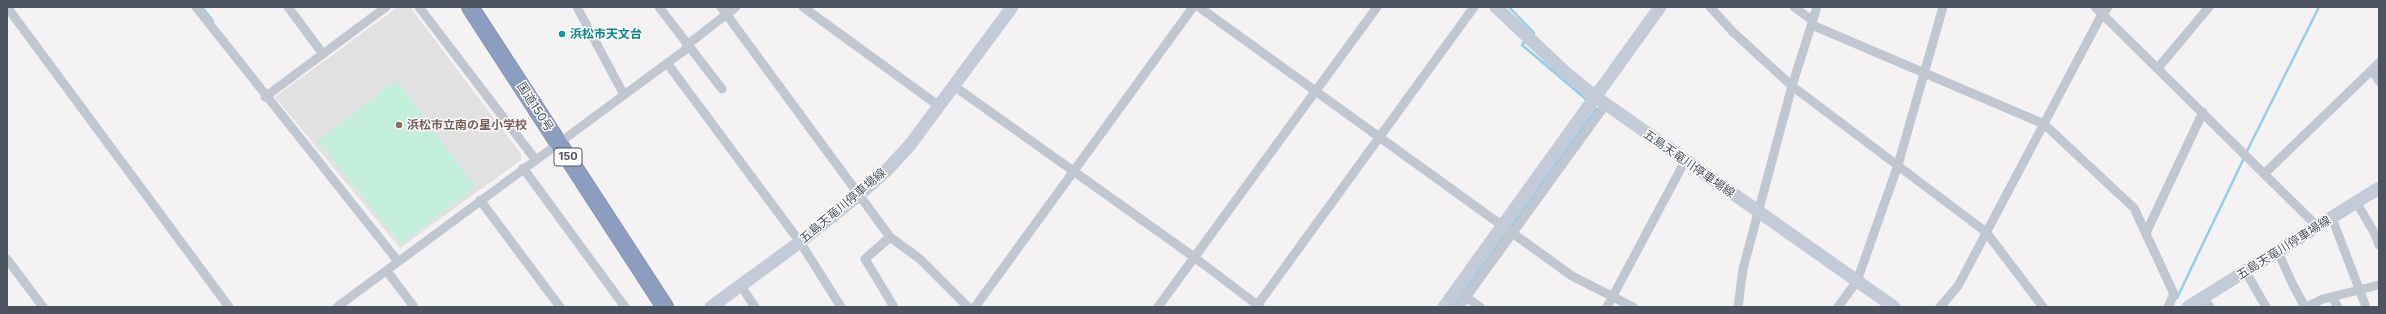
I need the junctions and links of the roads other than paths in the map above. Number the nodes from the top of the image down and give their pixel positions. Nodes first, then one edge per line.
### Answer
1 (7, 7) edge
2 (196, 7) edge
3 (288, 7) edge
4 (386, 7) edge
5 (419, 7) edge
6 (470, 7) edge
7 (577, 7) edge
8 (658, 7) edge
9 (736, 7) edge
10 (803, 7) edge
11 (1012, 7) edge
12 (1193, 7) edge
13 (1199, 7) edge
14 (1377, 7) edge
15 (1474, 7) edge
16 (1496, 7) edge
17 (1660, 7) edge
18 (1710, 7) edge
19 (1794, 7) edge
20 (1817, 7) edge
21 (1943, 7) edge
22 (2095, 7) edge
23 (2209, 7) edge
24 (2105, 10) edge
25 (723, 11) edge
26 (1813, 23) junction
27 (687, 45) junction
28 (323, 54) junction
29 (2379, 62) edge
30 (667, 63) junction
31 (2158, 68) junction
32 (2372, 70) junction
33 (1925, 74) junction
34 (2379, 81) edge
35 (954, 86) junction
36 (1792, 86) junction
37 (722, 89) dead end
38 (1315, 91) junction
39 (624, 95) junction
40 (265, 96) junction
41 (1601, 100) junction
42 (939, 106) junction
43 (2203, 112) junction
44 (2044, 124) junction
45 (1379, 137) junction
46 (558, 142) junction
47 (535, 159) junction
48 (1685, 161) junction
49 (1898, 165) junction
50 (523, 168) junction
51 (1074, 171) junction
52 (2265, 173) junction
53 (2379, 188) edge
54 (859, 196) junction
55 (480, 200) junction
56 (2356, 202) junction
57 (1760, 213) junction
58 (2332, 218) junction
59 (2318, 226) junction
60 (1507, 229) junction
61 (1986, 232) junction
62 (2146, 233) junction
63 (890, 237) junction
64 (800, 242) junction
65 (2379, 246) edge
66 (2278, 252) junction
67 (1194, 258) junction
68 (7, 259) edge
69 (398, 260) junction
70 (386, 271) junction
71 (2246, 272) junction
72 (1857, 281) junction
73 (2379, 285) edge
74 (740, 286) junction
75 (2360, 290) junction
76 (1462, 293) junction
77 (1611, 296) junction
78 (2332, 297) junction
79 (2207, 303) edge
80 (1257, 306) edge
81 (43, 307) edge
82 (229, 307) edge
83 (337, 307) edge
84 (414, 307) edge
85 (560, 307) edge
86 (625, 307) edge
87 (665, 307) edge
88 (712, 307) edge
89 (754, 307) edge
90 (841, 307) edge
91 (894, 307) edge
92 (968, 307) edge
93 (975, 307) edge
94 (1158, 307) edge
95 (1444, 307) edge
96 (1459, 307) edge
97 (1480, 307) edge
98 (1607, 307) edge
99 (1633, 307) edge
100 (1738, 307) edge
101 (1838, 307) edge
102 (1894, 307) edge
103 (1940, 307) edge
104 (2043, 307) edge
105 (2168, 307) edge
106 (2188, 307) edge
107 (2266, 307) edge
108 (2305, 307) edge
109 (2338, 307) edge
110 (2366, 307) edge

1 - 82 street
2 - 40 street
3 - 28 street
4 - 28 street
5 - 47 street
6 - 46 highway, 国道150号 / 150
7 - 39 street
8 - 27 street
9 - 25 street
10 - 42 street
11 - 35 main road, 五島天竜川停車場線
12 - 51 street
13 - 38 street
14 - 38 street
15 - 45 street
16 - 41 main road, 五島天竜川停車場線
17 - 41 main road
18 - 36 street
19 - 26 street
20 - 26 street
21 - 33 street
22 - 24 street
23 - 31 street
24 - 31 street
24 - 44 street
25 - 27 street
25 - 54 street
26 - 33 street
26 - 36 street
27 - 30 street
27 - 37 street
28 - 40 street
29 - 32 street
30 - 39 street
30 - 64 street
31 - 43 street
32 - 34 street
32 - 52 street
33 - 44 street
33 - 49 street
35 - 42 main road, 五島天竜川停車場線
35 - 51 street
36 - 49 street
36 - 57 street
38 - 45 street
38 - 67 street
39 - 46 street
40 - 69 street
41 - 48 main road, 五島天竜川停車場線
41 - 60 main road
42 - 54 main road, 五島天竜川停車場線
43 - 52 street
43 - 62 street
44 - 61 street
44 - 62 street
45 - 60 street
45 - 80 street
46 - 47 street
46 - 87 highway, 国道150号 / 150
47 - 50 street
48 - 57 main road, 五島天竜川停車場線
48 - 77 street
49 - 61 street
49 - 72 street
50 - 55 street
50 - 86 street
51 - 67 street
51 - 93 street
52 - 59 street
53 - 56 main road, 五島天竜川停車場線
54 - 63 street
54 - 64 main road, 五島天竜川停車場線
55 - 69 street
55 - 85 street
56 - 58 main road, 五島天竜川停車場線
56 - 65 street
57 - 72 main road, 五島天竜川停車場線
57 - 100 street
58 - 59 main road, 五島天竜川停車場線
58 - 75 street
59 - 66 main road, 五島天竜川停車場線
60 - 76 main road
60 - 77 street
61 - 103 street
61 - 104 street
62 - 105 street
63 - 91 street
63 - 92 street
64 - 74 main road, 五島天竜川停車場線
64 - 90 street
66 - 71 main road, 五島天竜川停車場線
66 - 108 street
67 - 80 street
67 - 94 street
68 - 81 street
69 - 70 street
70 - 83 street
70 - 84 street
71 - 79 main road, 五島天竜川停車場線
71 - 107 street
72 - 101 street
72 - 102 main road, 五島天竜川停車場線
73 - 75 street
74 - 88 main road, 五島天竜川停車場線
74 - 89 street
75 - 78 street
75 - 110 street
76 - 95 main road
76 - 96 street
76 - 97 street
77 - 98 street
77 - 99 street
78 - 108 street
78 - 109 street
79 - 106 main road, 五島天竜川停車場線

